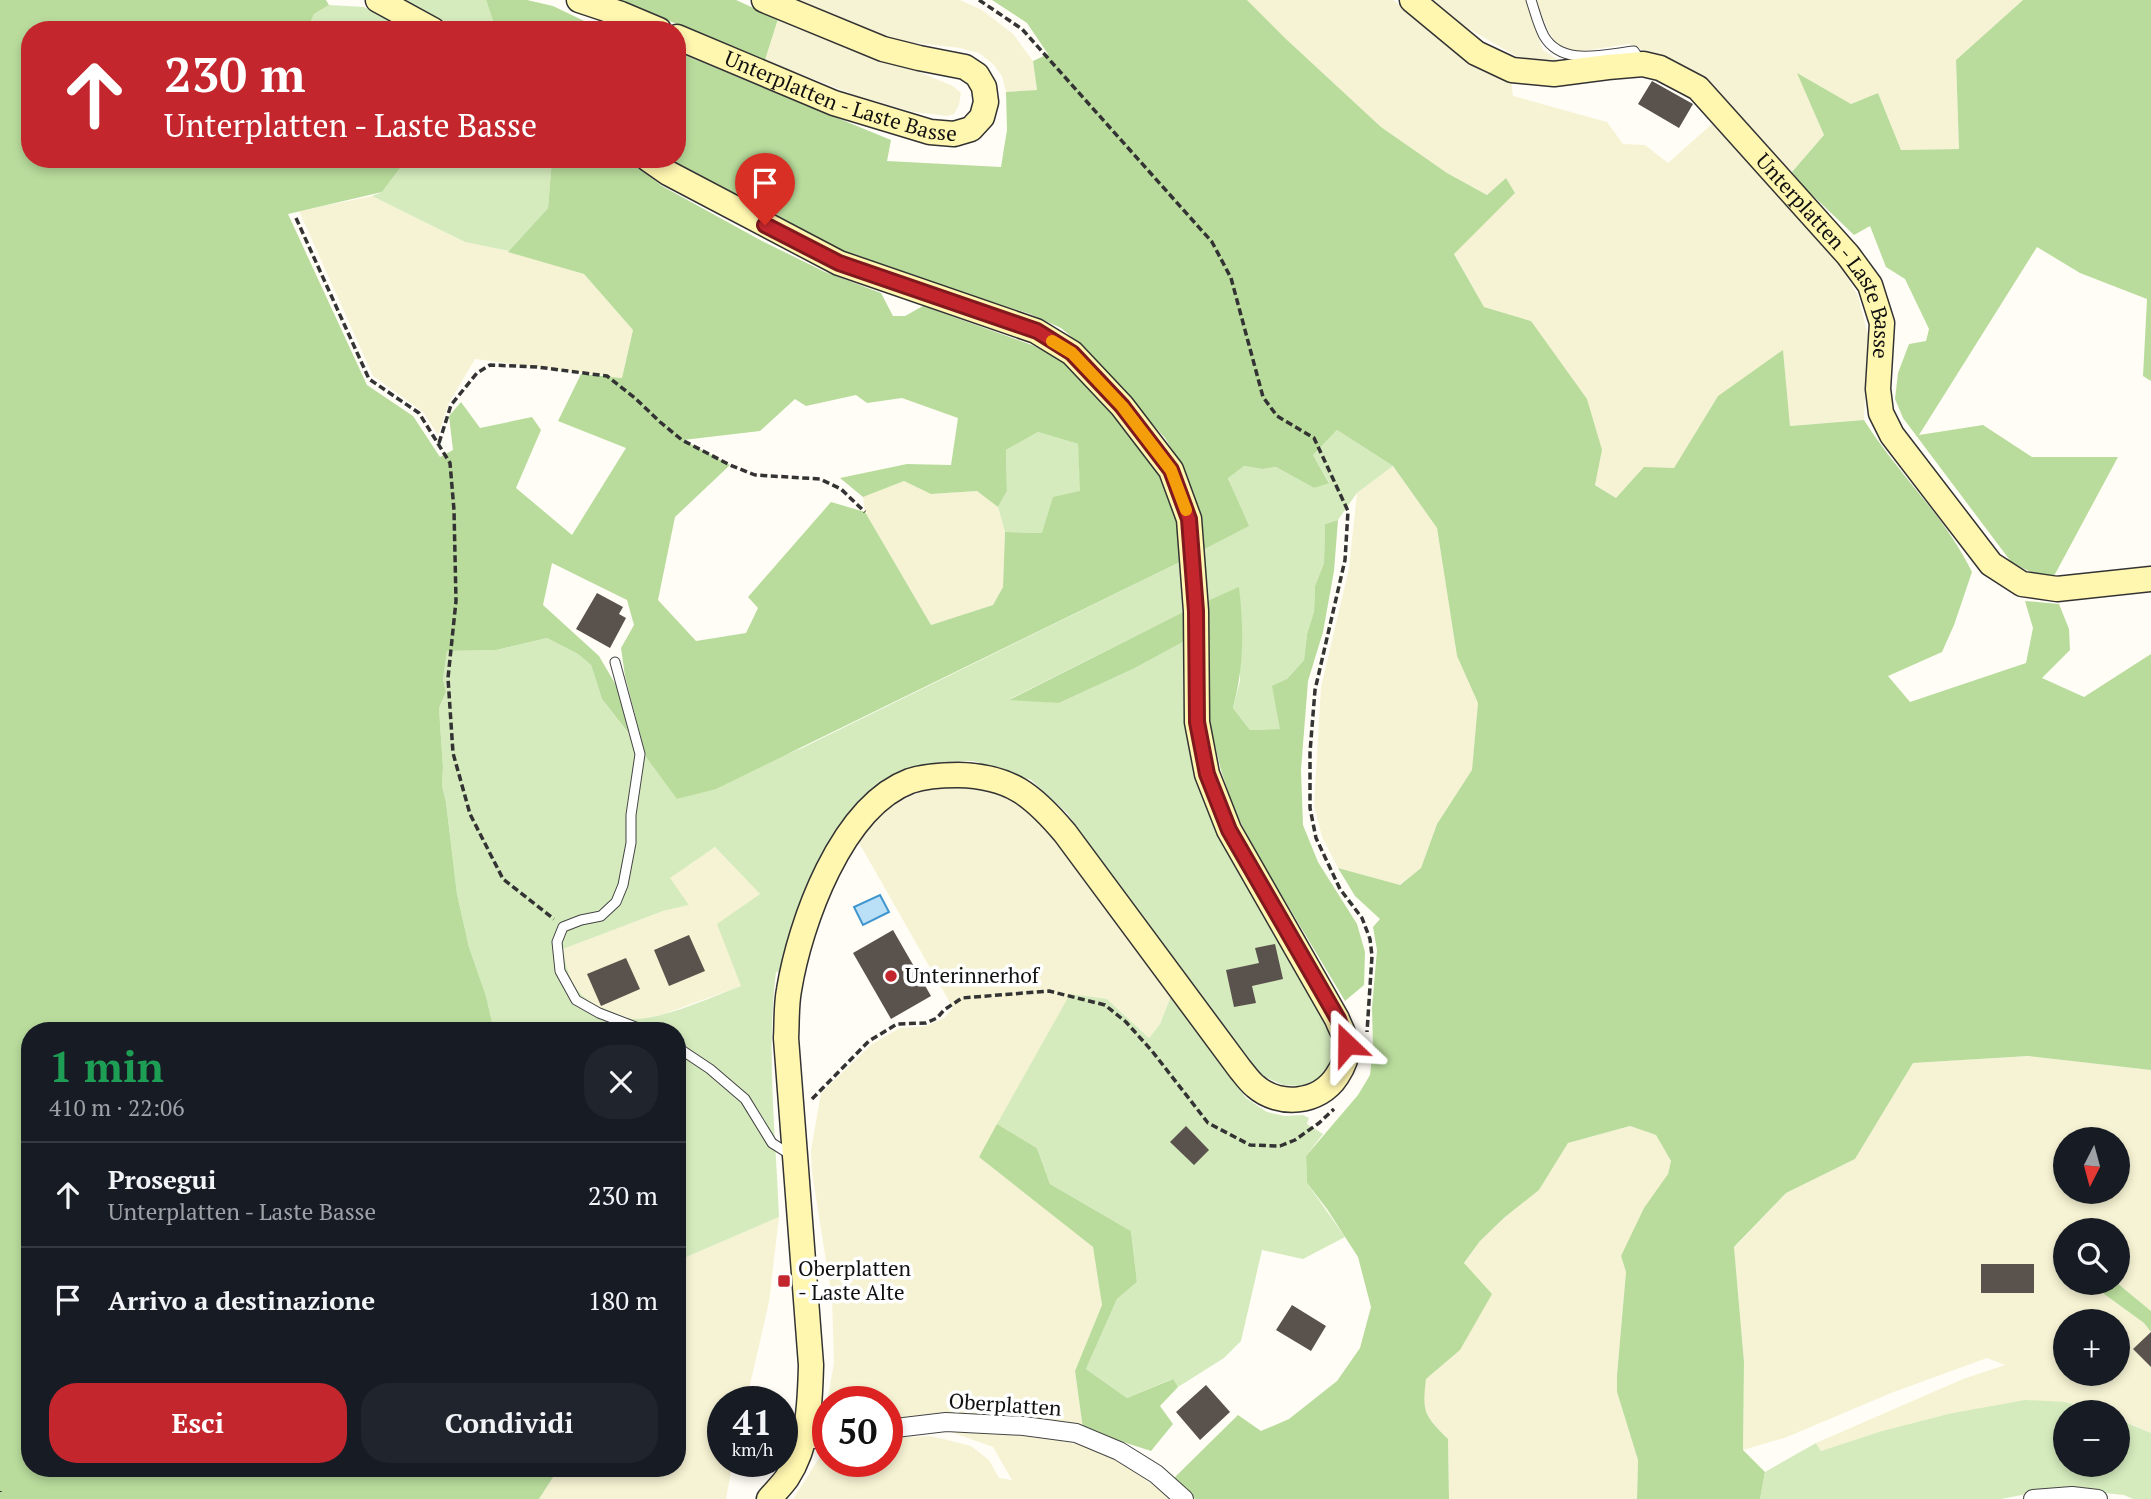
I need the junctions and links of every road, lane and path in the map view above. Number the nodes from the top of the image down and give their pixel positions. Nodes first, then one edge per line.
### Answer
1 (379, 0) edge
2 (579, 0) edge
3 (764, 0) edge
4 (1412, 0) edge
5 (1531, 0) edge
6 (417, 21) edge
7 (638, 21) edge
8 (686, 41) edge
9 (1643, 64) junction
10 (661, 168) edge
11 (296, 218) dead end
12 (439, 443) junction
13 (864, 512) dead end
14 (2151, 579) edge
15 (615, 662) dead end
16 (564, 928) junction
17 (622, 1022) edge
18 (686, 1053) edge
19 (796, 1158) junction
20 (812, 1416) edge
21 (903, 1427) edge
22 (812, 1444) edge
23 (769, 1499) edge
24 (1184, 1499) edge
25 (2033, 1499) edge
26 (2098, 1499) edge

1 - 6 main road
2 - 7 main road
3 - 8 main road, Unterplatten - Laste Basse
4 - 9 main road, Unterplatten - Laste Basse
5 - 9 lane
9 - 14 main road, Unterplatten - Laste Basse
10 - 19 main road
11 - 12 path
12 - 13 path
12 - 16 path
15 - 16 lane
16 - 17 lane
18 - 19 lane
19 - 20 main road
21 - 24 street, Oberplatten
22 - 23 main road
25 - 26 street

